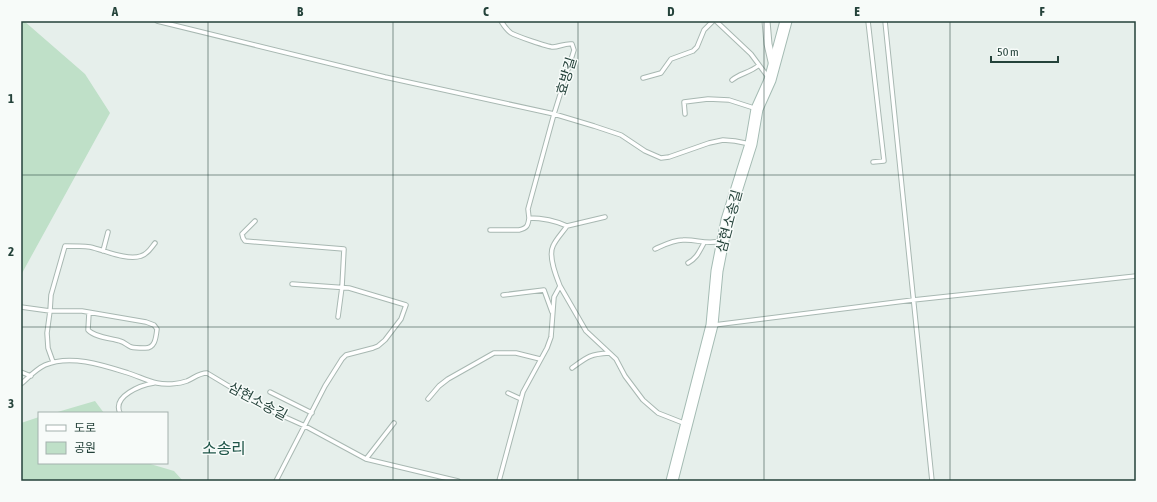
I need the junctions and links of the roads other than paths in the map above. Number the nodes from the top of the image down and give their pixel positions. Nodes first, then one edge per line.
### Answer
1 (157, 21) edge
2 (501, 21) edge
3 (715, 21) edge
4 (766, 21) edge
5 (786, 21) edge
6 (868, 21) edge
7 (885, 21) edge
8 (759, 65) junction
9 (773, 68) junction
10 (643, 78) dead end
11 (732, 80) dead end
12 (770, 80) junction
13 (757, 109) junction
14 (554, 114) junction
15 (685, 114) dead end
16 (751, 144) junction
17 (873, 162) dead end
18 (605, 217) dead end
19 (529, 218) junction
20 (255, 221) dead end
21 (567, 226) junction
22 (490, 230) dead end
23 (108, 232) dead end
24 (722, 241) junction
25 (155, 243) dead end
26 (704, 243) junction
27 (655, 249) dead end
28 (103, 251) junction
29 (688, 263) dead end
30 (1136, 276) edge
31 (292, 284) dead end
32 (560, 286) junction
33 (342, 288) junction
34 (503, 296) dead end
35 (913, 300) junction
36 (21, 307) edge
37 (50, 311) junction
38 (89, 313) junction
39 (553, 314) junction
40 (338, 317) dead end
41 (712, 325) junction
42 (609, 353) junction
43 (540, 359) junction
44 (53, 362) junction
45 (572, 368) dead end
46 (21, 372) edge
47 (30, 376) junction
48 (157, 383) junction
49 (21, 384) edge
50 (270, 392) dead end
51 (508, 393) dead end
52 (428, 399) dead end
53 (521, 399) junction
54 (119, 412) edge
55 (312, 413) junction
56 (394, 423) dead end
57 (687, 424) junction
58 (305, 426) junction
59 (366, 459) junction
60 (276, 481) edge
61 (458, 481) edge
62 (499, 481) edge
63 (672, 481) edge
64 (932, 481) edge

1 - 14 lane
2 - 14 lane, 효방길
3 - 8 lane
3 - 10 lane
4 - 9 street
5 - 9 street, 삼현소송길
6 - 17 lane
7 - 35 lane
8 - 11 lane
8 - 12 lane
9 - 12 street, 삼현소송길
12 - 13 street, 삼현소송길
13 - 15 lane
13 - 16 street, 삼현소송길
14 - 16 lane
14 - 19 lane
16 - 24 street, 삼현소송길
18 - 21 lane
19 - 21 lane
19 - 22 lane
20 - 33 lane
21 - 32 lane
23 - 28 lane
24 - 26 lane
24 - 41 street, 삼현소송길
25 - 28 lane
26 - 27 lane
26 - 29 lane
28 - 37 lane
30 - 35 lane
31 - 33 lane
32 - 39 lane
32 - 42 lane
33 - 40 lane
33 - 55 lane
34 - 39 lane
35 - 41 lane
35 - 64 lane
36 - 37 lane
37 - 38 lane
37 - 44 lane
38 - 38 lane
39 - 43 lane
41 - 57 street, 삼현소송길
42 - 45 lane
42 - 57 lane
43 - 52 lane
43 - 53 lane
44 - 47 lane, 삼현소송길
44 - 48 lane, 삼현소송길
46 - 47 lane
47 - 49 lane, 삼현소송길
48 - 54 lane
48 - 58 lane, 삼현소송길
50 - 55 lane
51 - 53 lane
53 - 62 lane
55 - 58 lane
56 - 59 lane
57 - 63 street, 삼현소송길
58 - 59 lane, 삼현소송길
58 - 60 lane
59 - 61 lane, 삼현소송길

